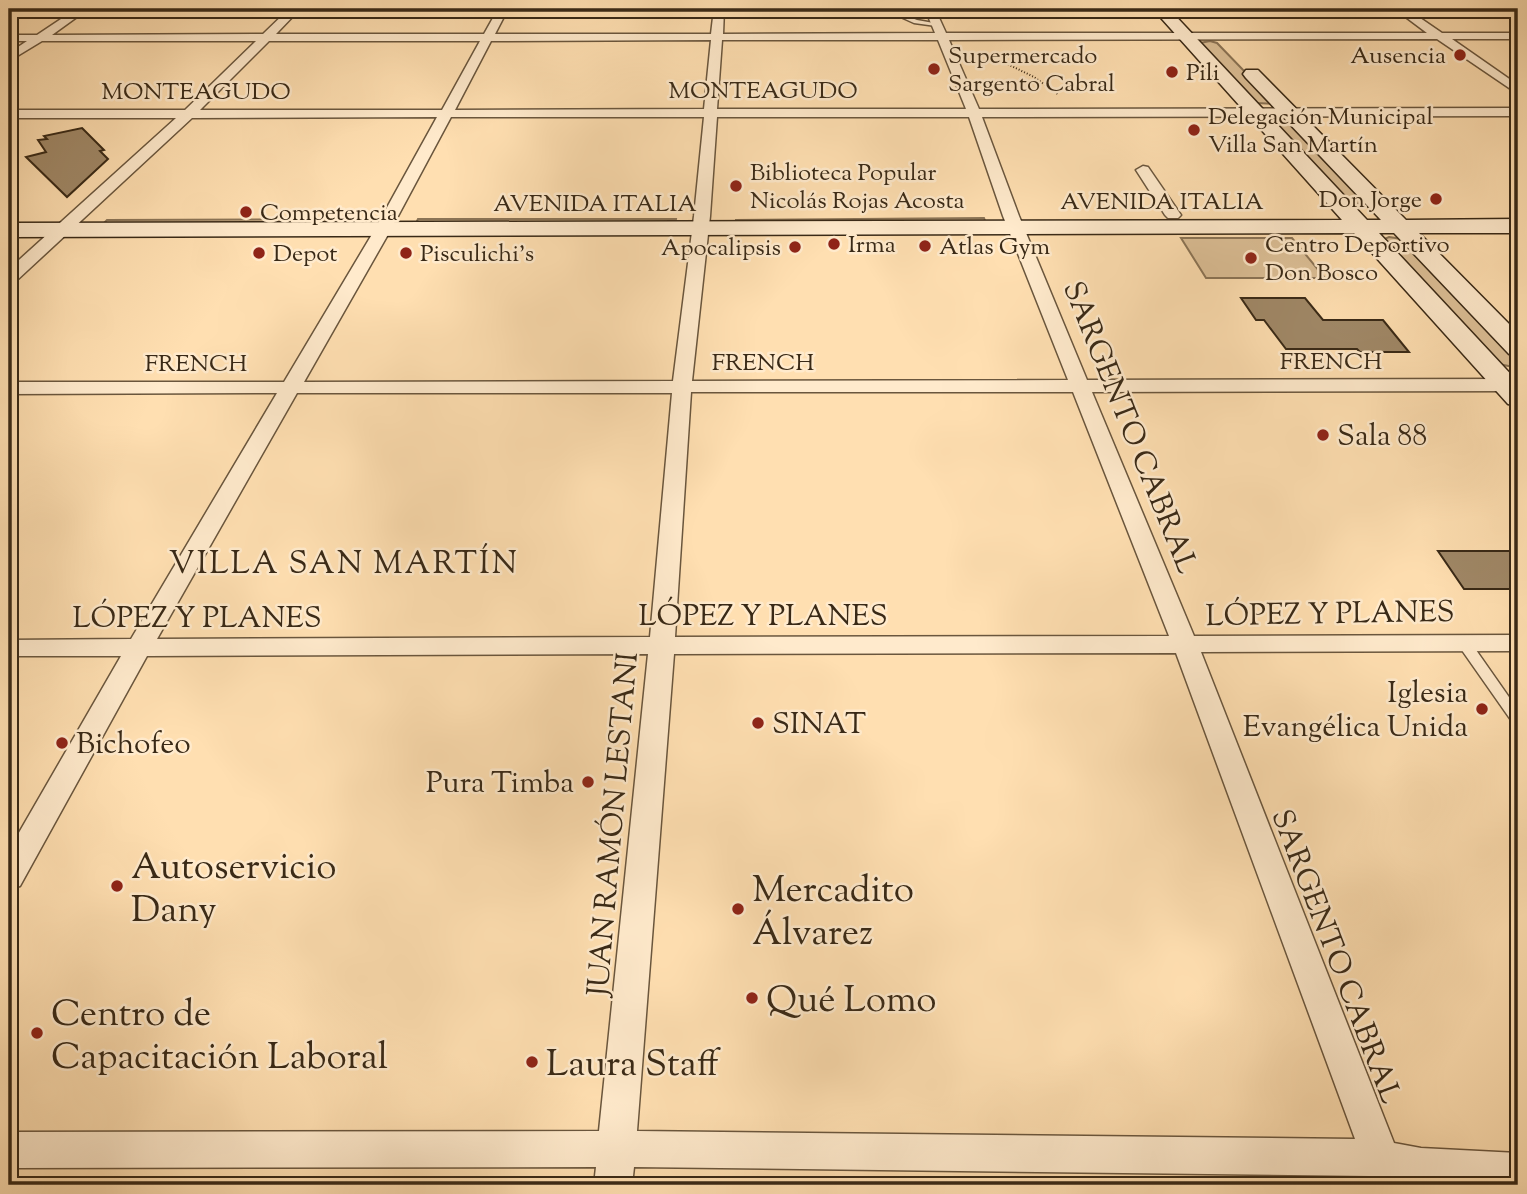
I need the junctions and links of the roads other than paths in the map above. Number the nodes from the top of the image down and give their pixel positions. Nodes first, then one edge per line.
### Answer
1 (83, 9) edge
2 (295, 9) edge
3 (503, 9) edge
4 (719, 9) edge
5 (885, 9) edge
6 (930, 9) edge
7 (1161, 9) edge
8 (1400, 9) edge
9 (1196, 17) dead end
10 (938, 31) junction
11 (1440, 36) junction
12 (1518, 36) edge
13 (487, 37) junction
14 (718, 37) junction
15 (1187, 37) junction
16 (1213, 37) junction
17 (9, 38) edge
18 (40, 38) junction
19 (264, 38) junction
20 (9, 58) edge
21 (1518, 90) edge
22 (974, 112) junction
23 (1258, 112) junction
24 (1291, 112) junction
25 (1518, 112) edge
26 (449, 113) junction
27 (709, 113) junction
28 (9, 114) edge
29 (188, 114) junction
30 (1143, 170) dead end
31 (1173, 215) junction
32 (1518, 215) edge
33 (9, 216) edge
34 (1356, 221) junction
35 (1396, 221) junction
36 (69, 222) junction
37 (701, 222) junction
38 (1014, 222) junction
39 (386, 223) junction
40 (1518, 226) edge
41 (9, 230) edge
42 (9, 278) edge
43 (1518, 348) edge
44 (1081, 385) junction
45 (682, 386) junction
46 (291, 387) junction
47 (9, 388) edge
48 (1515, 390) edge
49 (1464, 643) junction
50 (1518, 643) edge
51 (1186, 646) junction
52 (662, 647) junction
53 (9, 648) edge
54 (138, 649) junction
55 (1518, 720) edge
56 (9, 877) edge
57 (9, 1150) edge
58 (615, 1167) edge
59 (1385, 1171) edge
60 (1518, 1172) edge

1 - 18 street
2 - 19 street
3 - 13 street
4 - 14 street, JUAN RAMÓN LESTANI
5 - 10 lane
6 - 10 street, SARGENTO CABRAL
7 - 15 main road
8 - 11 street
9 - 16 main road
10 - 14 street
10 - 15 street
10 - 22 street, SARGENTO CABRAL
11 - 12 street
11 - 16 street
11 - 21 street
13 - 14 street
13 - 19 street
13 - 26 street
14 - 27 street, JUAN RAMÓN LESTANI
15 - 16 street
15 - 23 main road
16 - 24 main road
17 - 18 street
18 - 19 street
18 - 20 street
19 - 29 street
22 - 23 street, MONTEAGUDO
22 - 27 street, MONTEAGUDO
22 - 38 street, SARGENTO CABRAL
23 - 24 street, MONTEAGUDO
23 - 34 main road
24 - 25 street, MONTEAGUDO
24 - 35 main road
26 - 27 street, MONTEAGUDO
26 - 29 street, MONTEAGUDO
26 - 39 street
27 - 37 street, JUAN RAMÓN LESTANI
28 - 29 street, MONTEAGUDO
29 - 36 street
30 - 31 street
31 - 34 main road, AVENIDA ITALIA
31 - 38 main road, AVENIDA ITALIA
32 - 35 main road, AVENIDA ITALIA
33 - 36 main road, AVENIDA ITALIA
34 - 35 main road, AVENIDA ITALIA
34 - 38 main road, AVENIDA ITALIA
34 - 48 main road
35 - 40 main road, AVENIDA ITALIA
35 - 43 main road
36 - 39 main road, AVENIDA ITALIA
36 - 41 main road, AVENIDA ITALIA
36 - 42 street
37 - 38 main road, AVENIDA ITALIA
37 - 39 main road, AVENIDA ITALIA
37 - 45 street, JUAN RAMÓN LESTANI
38 - 44 street, SARGENTO CABRAL
39 - 46 street
44 - 45 street, FRENCH
44 - 48 street, FRENCH
44 - 51 street, SARGENTO CABRAL
45 - 46 street, FRENCH
45 - 52 street, JUAN RAMÓN LESTANI
46 - 47 street, FRENCH
46 - 54 street
49 - 50 street, LÓPEZ Y PLANES
49 - 51 street, LÓPEZ Y PLANES
49 - 55 lane
51 - 52 street, LÓPEZ Y PLANES
51 - 59 street, SARGENTO CABRAL
52 - 54 street, LÓPEZ Y PLANES
52 - 58 street, JUAN RAMÓN LESTANI
53 - 54 street, LÓPEZ Y PLANES
54 - 56 street
57 - 58 street
58 - 59 street
59 - 60 street

